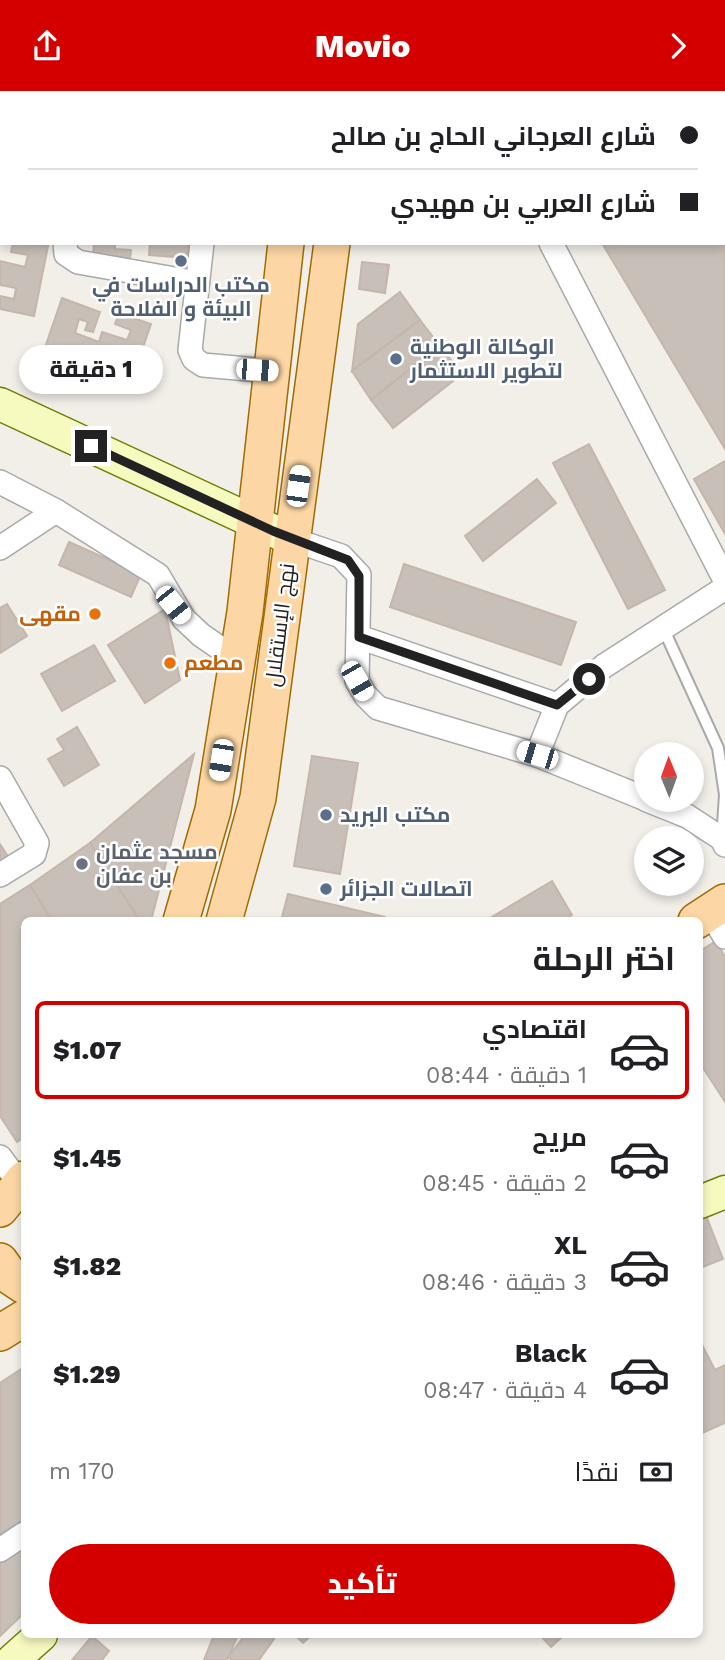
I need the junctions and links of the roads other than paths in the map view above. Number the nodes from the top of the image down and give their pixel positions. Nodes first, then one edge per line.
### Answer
1 (65, 245) edge
2 (202, 245) edge
3 (286, 245) edge
4 (332, 245) edge
5 (552, 245) edge
6 (197, 283) junction
7 (271, 371) junction
8 (0, 404) edge
9 (0, 482) edge
10 (56, 511) junction
11 (255, 523) junction
12 (291, 539) junction
13 (0, 548) edge
14 (725, 580) edge
15 (725, 588) edge
16 (664, 630) junction
17 (359, 637) junction
18 (236, 659) junction
19 (557, 705) junction
20 (537, 755) junction
21 (0, 778) edge
22 (634, 794) edge
23 (677, 812) edge
24 (723, 842) edge
25 (0, 875) edge
26 (182, 917) edge
27 (225, 917) edge
28 (725, 1192) edge
29 (703, 1201) edge
30 (0, 1261) edge
31 (21, 1284) edge
32 (21, 1320) edge
33 (0, 1333) edge
34 (21, 1536) edge
35 (0, 1550) edge
36 (38, 1638) edge
37 (13, 1660) edge

1 - 6 street
2 - 6 street
3 - 7 main road, نهج الإستقلال
4 - 12 main road, نهج الإستقلال
5 - 14 street
6 - 7 street
7 - 11 main road, نهج الإستقلال
8 - 11 street
9 - 10 street
10 - 13 street
10 - 18 street
11 - 12 street
11 - 18 main road, نهج الإستقلال
12 - 17 street
12 - 27 main road, نهج الإستقلال
15 - 16 street
16 - 19 street
16 - 24 lane
17 - 19 street
17 - 20 street
18 - 26 main road, نهج الإستقلال
19 - 20 street
20 - 22 street
21 - 25 street
23 - 24 street
28 - 29 street
30 - 31 main road
32 - 33 main road
34 - 35 street
36 - 37 street

